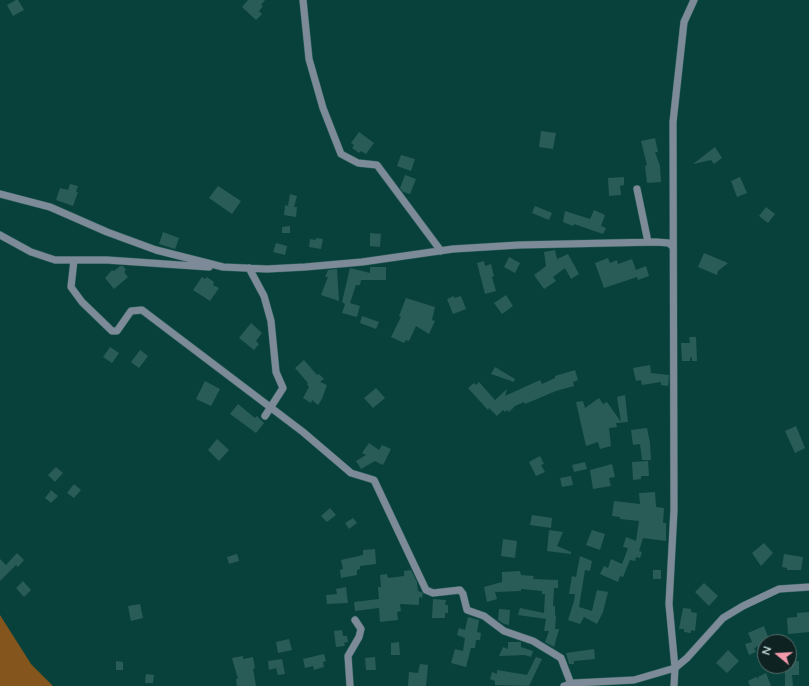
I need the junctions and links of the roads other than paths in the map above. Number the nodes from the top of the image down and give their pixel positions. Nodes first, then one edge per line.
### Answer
1 (303, 0) edge
2 (694, 0) edge
3 (637, 189) dead end
4 (0, 194) edge
5 (0, 235) edge
6 (648, 242) junction
7 (672, 246) junction
8 (441, 251) junction
9 (74, 260) junction
10 (223, 267) junction
11 (249, 268) junction
12 (270, 407) junction
13 (264, 416) dead end
14 (809, 587) edge
15 (355, 620) dead end
16 (675, 668) junction
17 (567, 685) edge
18 (350, 686) edge
19 (674, 686) edge

1 - 8 street
2 - 7 street
3 - 6 street
4 - 10 street
5 - 9 street
6 - 7 street
6 - 8 street
7 - 16 street
8 - 11 street
9 - 10 street
9 - 12 street
10 - 11 street
11 - 12 street
12 - 13 street
12 - 17 street
14 - 16 street
15 - 18 street
16 - 17 street
16 - 19 street

